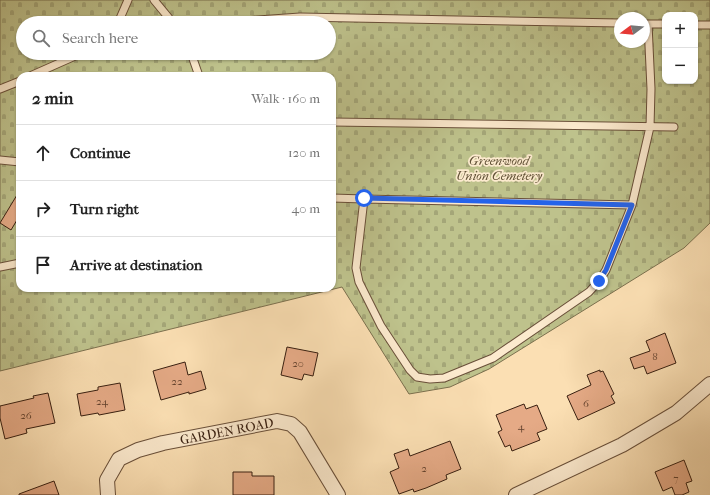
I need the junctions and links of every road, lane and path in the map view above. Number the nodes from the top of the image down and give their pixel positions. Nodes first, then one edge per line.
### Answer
1 (128, 0) edge
2 (154, 0) edge
3 (121, 16) edge
4 (167, 16) edge
5 (336, 18) edge
6 (614, 24) edge
7 (650, 24) edge
8 (662, 24) edge
9 (698, 25) edge
10 (710, 25) edge
11 (648, 48) edge
12 (66, 60) edge
13 (193, 60) edge
14 (39, 72) edge
15 (198, 72) edge
16 (16, 83) edge
17 (0, 90) edge
18 (336, 122) edge
19 (650, 127) junction
20 (674, 127) dead end
21 (0, 160) edge
22 (16, 162) edge
23 (336, 198) edge
24 (364, 198) junction
25 (632, 205) junction
26 (16, 264) edge
27 (0, 267) edge
28 (710, 384) edge
29 (108, 495) edge
30 (338, 495) edge
31 (516, 495) edge

1 - 3 lane
2 - 4 lane
5 - 6 lane
7 - 8 lane
9 - 10 lane
11 - 19 lane
12 - 14 lane
13 - 15 lane
16 - 17 lane
18 - 19 lane
19 - 20 lane
19 - 25 lane
21 - 22 lane
23 - 24 lane
24 - 25 lane
24 - 25 lane
26 - 27 lane
28 - 31 street
29 - 30 street, GARDEN ROAD

